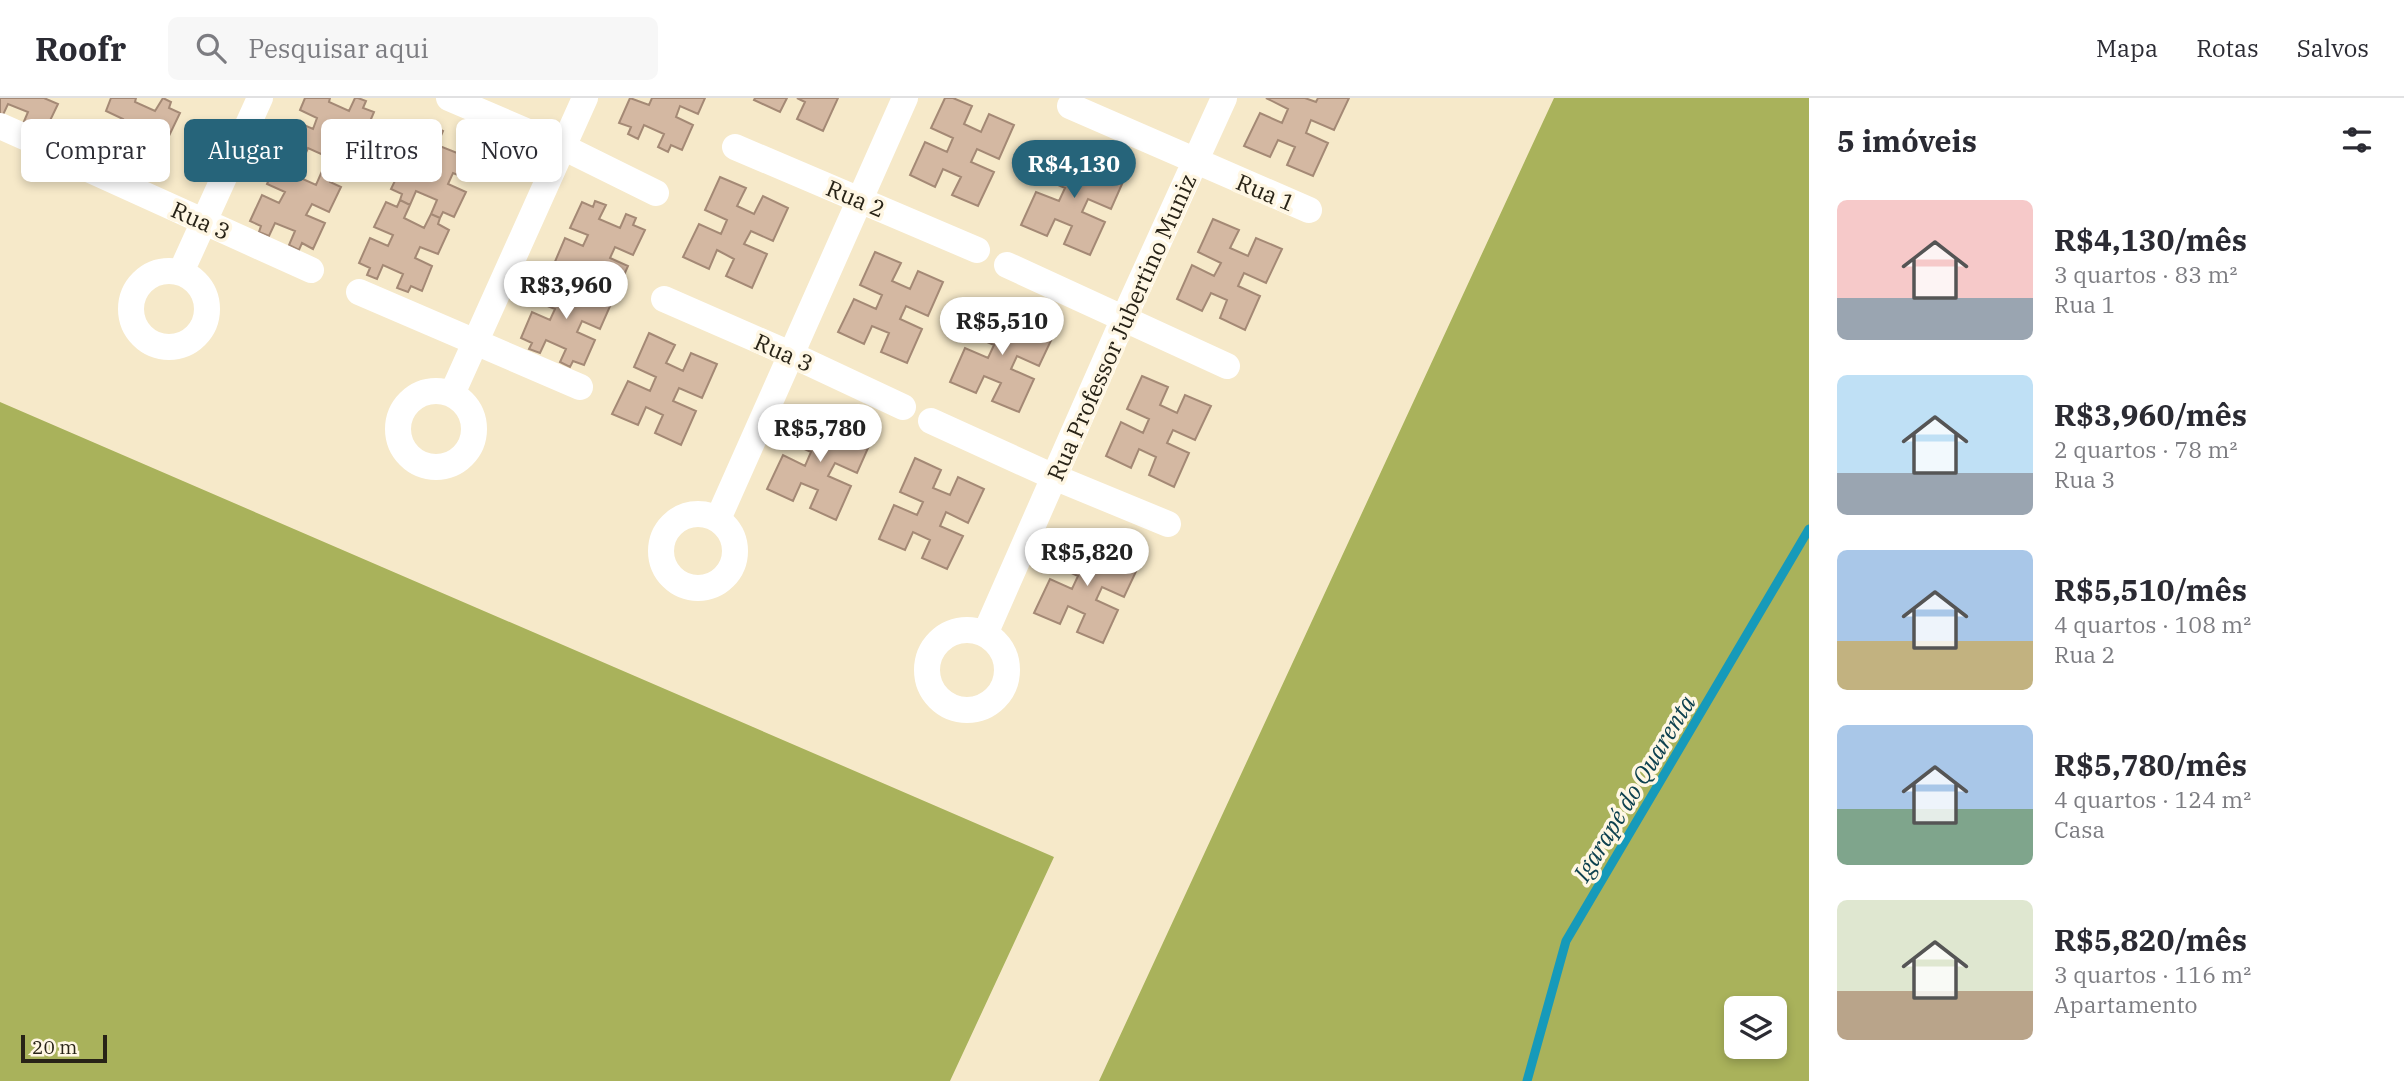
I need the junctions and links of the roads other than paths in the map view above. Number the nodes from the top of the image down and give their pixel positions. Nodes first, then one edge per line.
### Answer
1 (260, 98) edge
2 (450, 98) edge
3 (584, 98) edge
4 (905, 98) edge
5 (1224, 98) edge
6 (1070, 106) dead end
7 (0, 126) edge
8 (21, 135) edge
9 (563, 147) junction
10 (735, 147) dead end
11 (1195, 162) junction
12 (117, 182) edge
13 (656, 193) dead end
14 (859, 199) junction
15 (1309, 210) dead end
16 (203, 221) junction
17 (977, 250) dead end
18 (1007, 265) dead end
19 (311, 270) dead end
20 (181, 272) dead end
21 (359, 292) dead end
22 (664, 299) dead end
23 (1124, 318) junction
24 (474, 342) junction
25 (790, 354) junction
26 (1227, 366) dead end
27 (580, 387) dead end
28 (452, 394) dead end
29 (903, 407) dead end
30 (931, 421) dead end
31 (1054, 477) junction
32 (718, 519) dead end
33 (1168, 524) dead end
34 (985, 634) dead end

1 - 16 street
2 - 9 street
3 - 9 street
4 - 14 street
5 - 11 street, Rua Professor Jubertino Muniz
6 - 11 street, Rua 1
7 - 8 street
9 - 13 street
9 - 24 street
10 - 14 street, Rua 2
11 - 15 street, Rua 1
11 - 23 street, Rua Professor Jubertino Muniz
12 - 16 street, Rua 3
14 - 17 street, Rua 2
14 - 25 street
16 - 19 street, Rua 3
16 - 20 street
18 - 23 street
21 - 24 street
22 - 25 street, Rua 3
23 - 26 street
23 - 31 street, Rua Professor Jubertino Muniz
24 - 27 street
24 - 28 street
25 - 29 street, Rua 3
25 - 32 street
30 - 31 street
31 - 33 street
31 - 34 street, Rua Professor Jubertino Muniz

